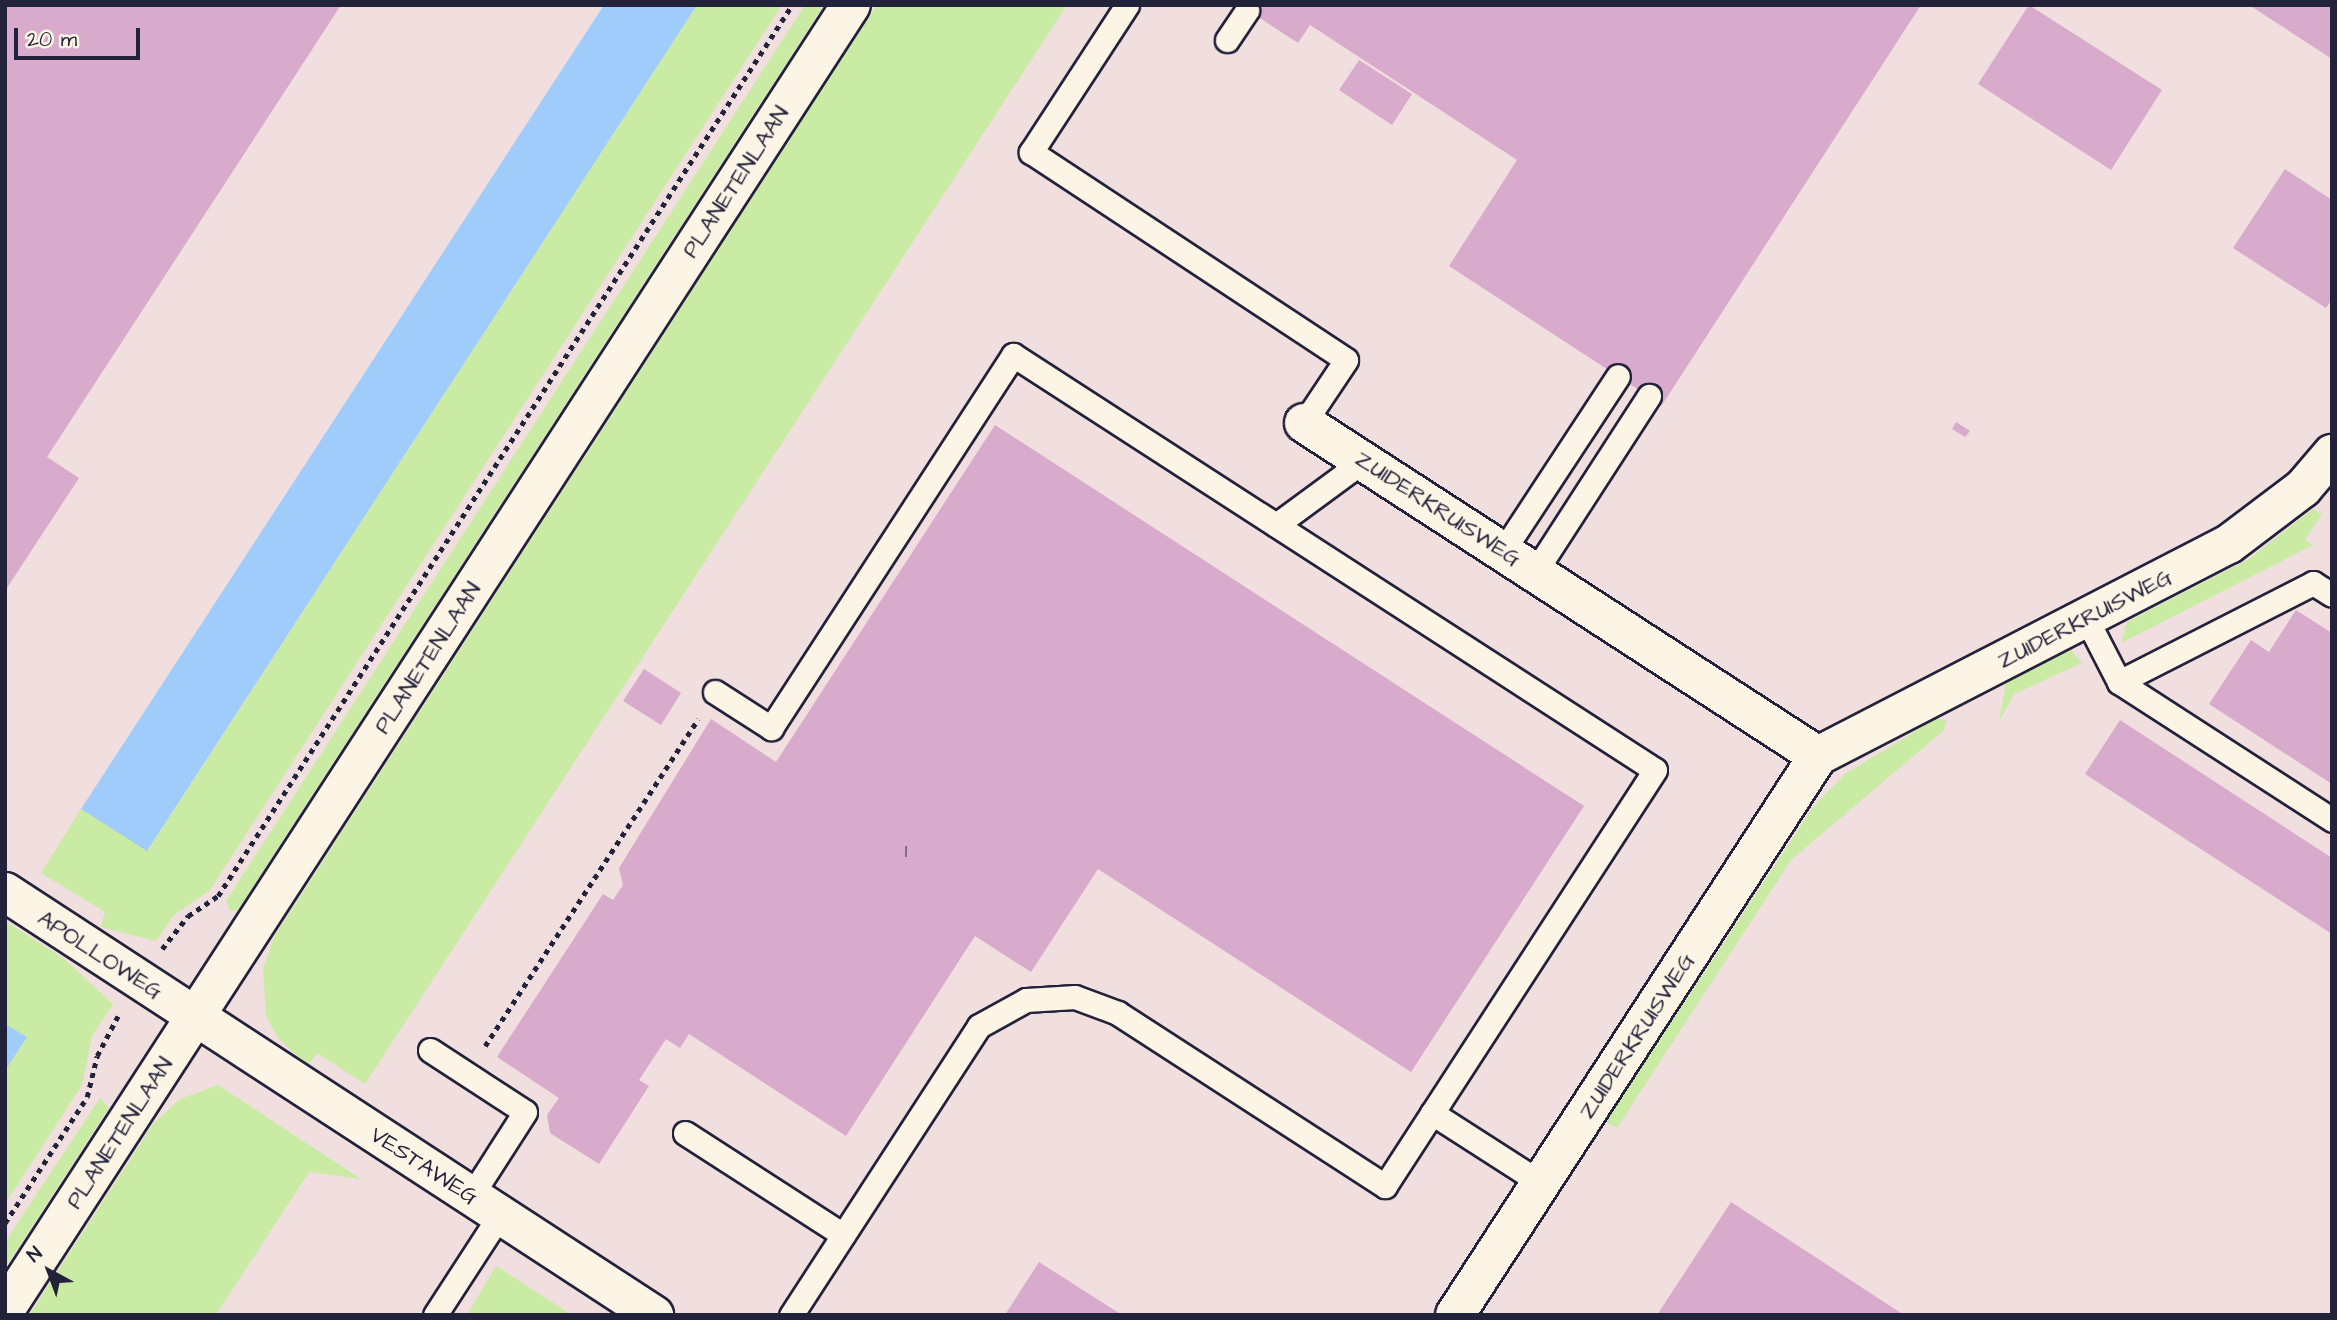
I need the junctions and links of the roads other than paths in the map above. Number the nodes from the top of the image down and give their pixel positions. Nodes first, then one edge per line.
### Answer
1 (851, 5) edge
2 (1127, 5) edge
3 (1247, 10) dead end
4 (1227, 40) dead end
5 (1618, 376) dead end
6 (1649, 396) dead end
7 (1304, 423) joint
8 (2332, 454) edge
9 (1363, 461) junction
10 (1276, 525) junction
11 (1503, 551) junction
12 (1535, 572) junction
13 (2332, 595) edge
14 (2087, 618) junction
15 (2119, 682) junction
16 (716, 692) dead end
17 (1818, 756) junction
18 (2332, 820) edge
19 (5, 892) edge
20 (195, 1018) junction
21 (430, 1050) dead end
22 (1432, 1113) junction
23 (685, 1133) dead end
24 (1541, 1183) junction
25 (485, 1206) junction
26 (843, 1235) junction
27 (5, 1310) edge
28 (435, 1315) edge
29 (654, 1315) edge
30 (791, 1315) edge
31 (1455, 1315) edge

1 - 20 street, PLANETENLAAN
2 - 7 lane
3 - 4 lane
5 - 11 lane
6 - 12 lane
7 - 9 street, ZUIDERKRUISWEG
8 - 14 street, ZUIDERKRUISWEG
9 - 10 lane
9 - 11 street, ZUIDERKRUISWEG
10 - 16 lane
10 - 22 lane
11 - 12 street, ZUIDERKRUISWEG
12 - 17 street, ZUIDERKRUISWEG
13 - 15 lane
14 - 15 lane
14 - 17 street, ZUIDERKRUISWEG
15 - 18 lane
17 - 24 street, ZUIDERKRUISWEG
19 - 20 street, APOLLOWEG
20 - 25 street, VESTAWEG
20 - 27 street, PLANETENLAAN
21 - 25 lane
22 - 24 lane
22 - 26 lane
23 - 26 lane
24 - 31 street, ZUIDERKRUISWEG
25 - 28 lane
25 - 29 street, VESTAWEG
26 - 30 lane

